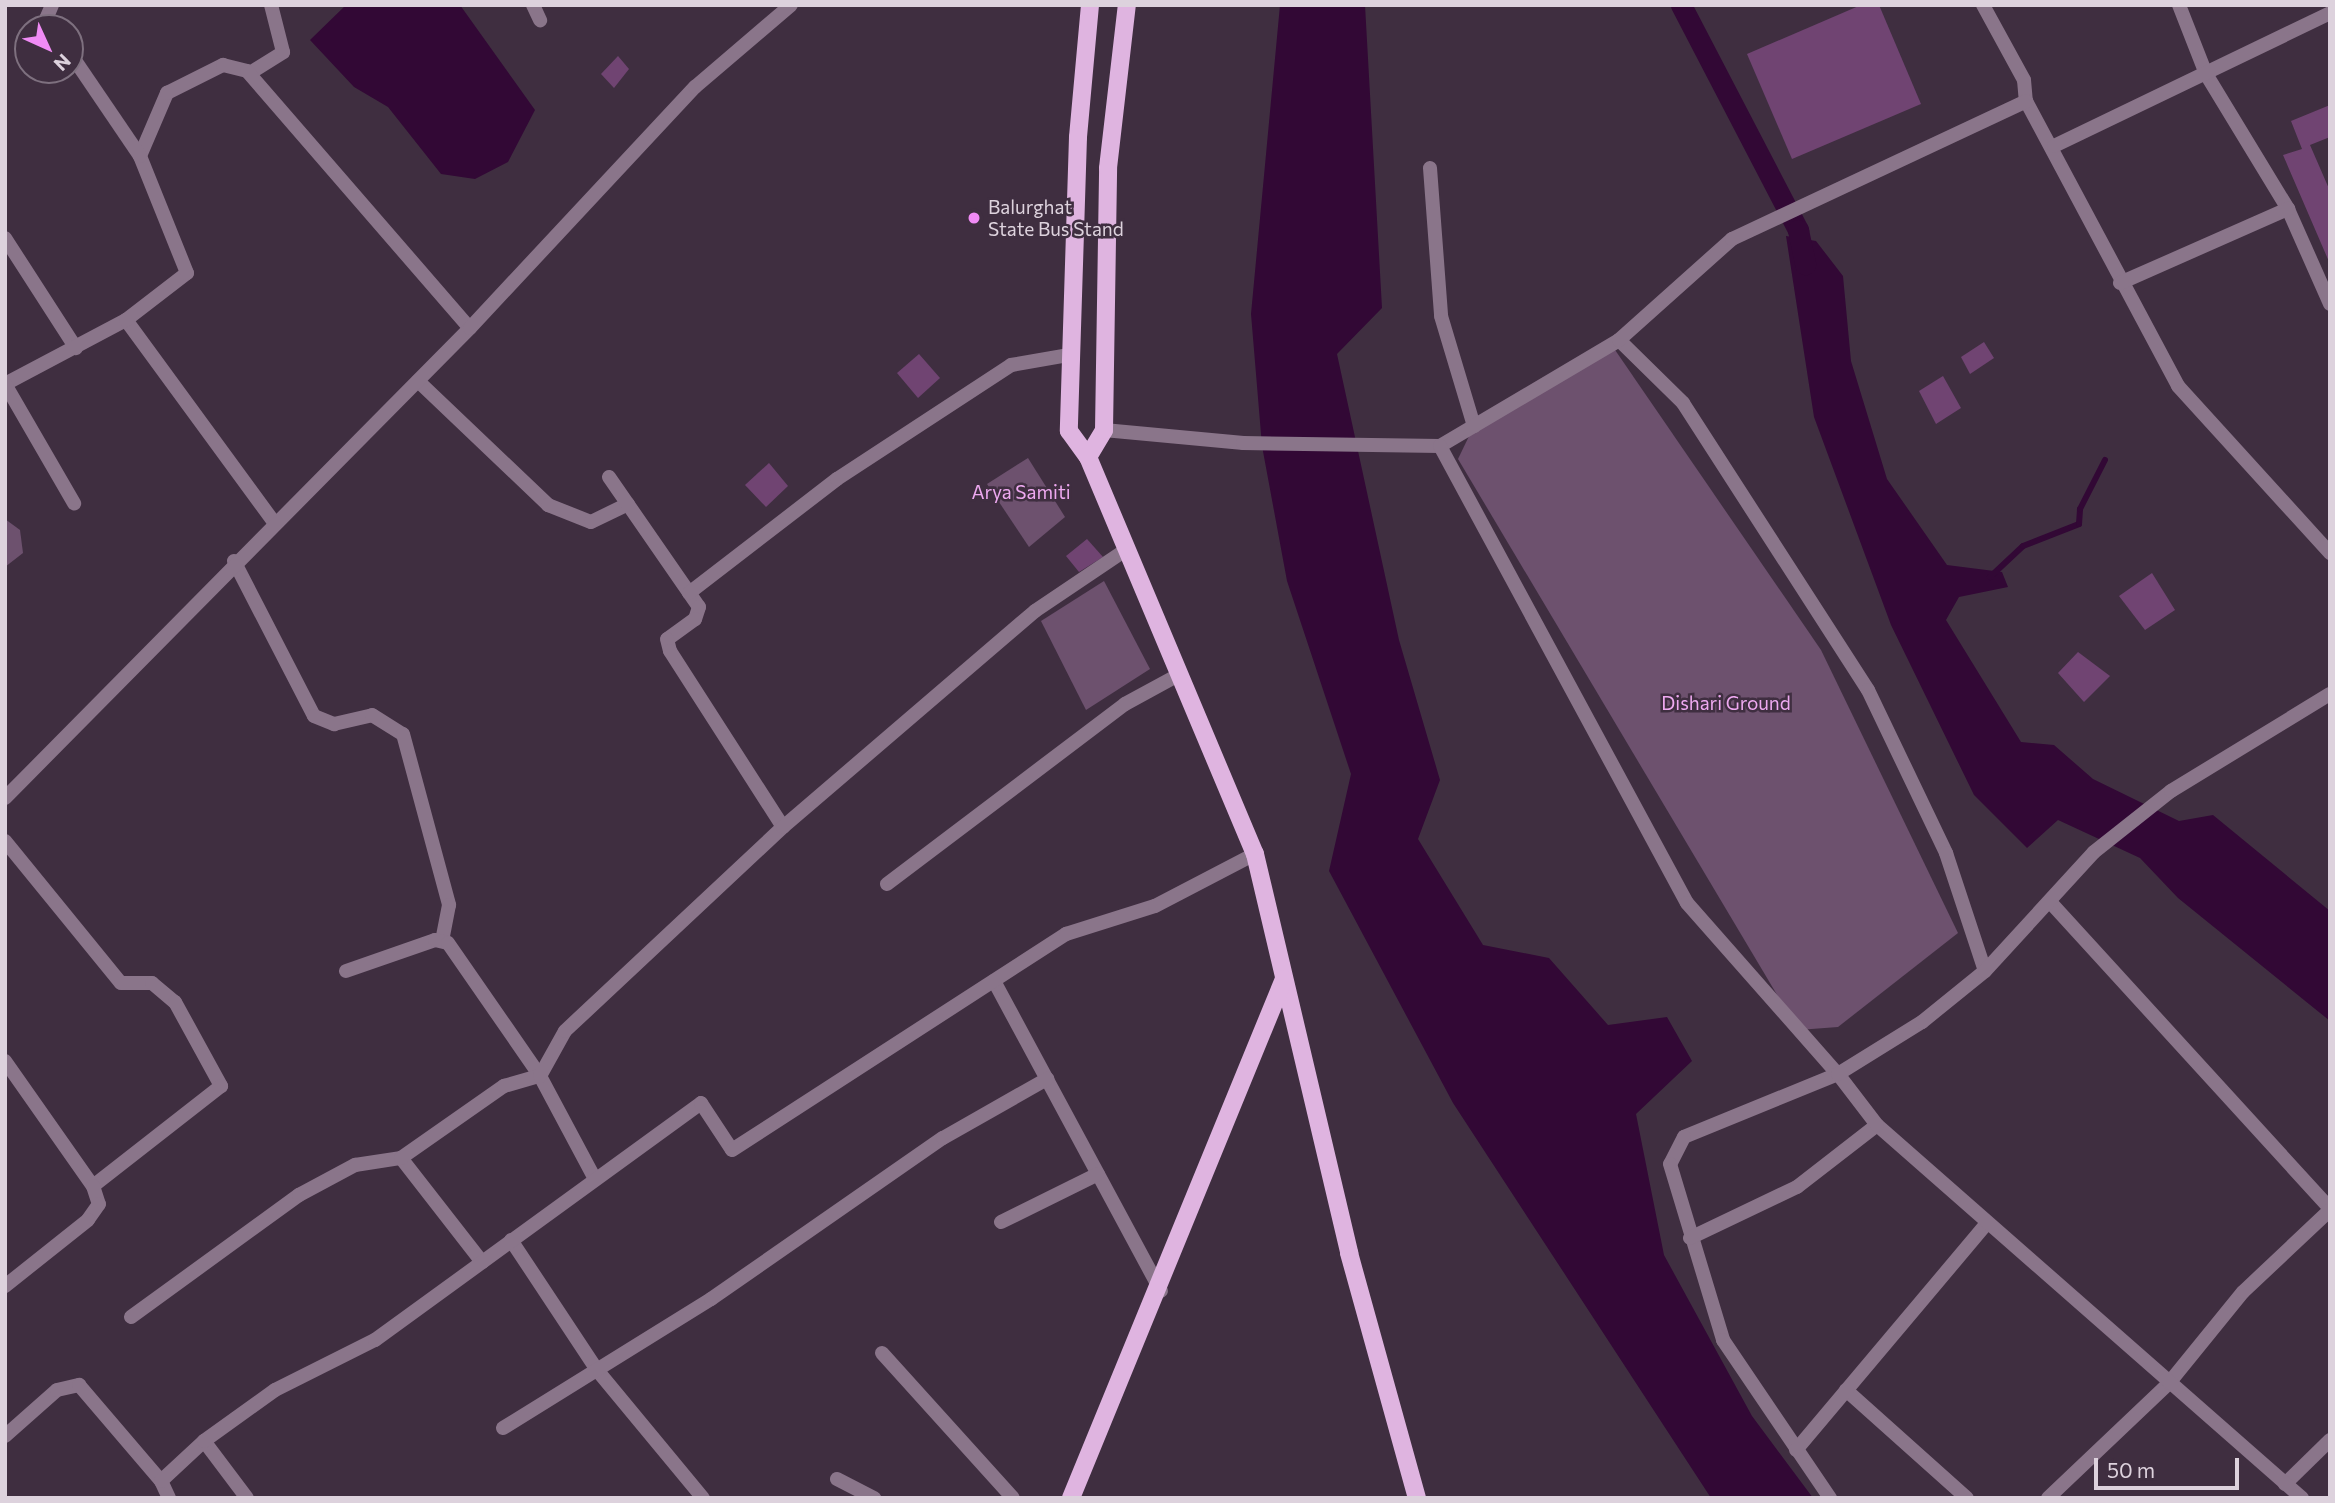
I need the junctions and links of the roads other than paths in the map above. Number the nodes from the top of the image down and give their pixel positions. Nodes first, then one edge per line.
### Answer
1 (271, 5) edge
2 (533, 5) edge
3 (791, 5) edge
4 (1090, 5) edge
5 (1127, 5) edge
6 (1983, 5) edge
7 (2179, 5) edge
8 (2330, 13) edge
9 (540, 20) dead end
10 (250, 73) junction
11 (84, 74) edge
12 (2206, 74) junction
13 (2026, 101) junction
14 (2054, 146) junction
15 (140, 156) junction
16 (1430, 168) dead end
17 (2288, 209) junction
18 (5, 238) edge
19 (2120, 283) junction
20 (2330, 304) edge
21 (126, 320) junction
22 (470, 328) junction
23 (1619, 340) junction
24 (76, 348) junction
25 (1069, 355) junction
26 (418, 381) junction
27 (5, 384) edge
28 (1474, 426) junction
29 (1104, 430) junction
30 (1440, 446) junction
31 (1088, 457) junction
32 (609, 477) dead end
33 (74, 503) dead end
34 (628, 504) junction
35 (273, 521) junction
36 (1127, 549) junction
37 (2330, 553) edge
38 (234, 561) junction
39 (689, 593) junction
40 (1180, 674) junction
41 (2330, 694) edge
42 (5, 798) edge
43 (783, 827) junction
44 (5, 841) edge
45 (1255, 854) junction
46 (887, 884) dead end
47 (2052, 904) junction
48 (442, 940) junction
49 (346, 971) dead end
50 (1985, 971) junction
51 (1284, 979) junction
52 (994, 981) junction
53 (5, 1061) edge
54 (1838, 1074) junction
55 (540, 1076) junction
56 (1047, 1079) junction
57 (1877, 1125) junction
58 (401, 1158) junction
59 (1098, 1174) junction
60 (595, 1179) junction
61 (93, 1185) junction
62 (2330, 1209) edge
63 (1001, 1222) dead end
64 (1987, 1223) junction
65 (1690, 1238) junction
66 (511, 1240) junction
67 (482, 1262) junction
68 (5, 1286) edge
69 (1161, 1291) junction
70 (131, 1317) dead end
71 (882, 1353) dead end
72 (597, 1370) junction
73 (2169, 1383) junction
74 (1846, 1390) junction
75 (503, 1429) dead end
76 (5, 1436) edge
77 (2330, 1440) edge
78 (204, 1441) junction
79 (1796, 1450) junction
80 (837, 1479) dead end
81 (161, 1481) junction
82 (2285, 1484) junction
83 (169, 1498) edge
84 (247, 1498) edge
85 (703, 1498) edge
86 (874, 1498) edge
87 (1013, 1498) edge
88 (1071, 1498) edge
89 (1417, 1498) edge
90 (1830, 1498) edge
91 (1967, 1498) edge
92 (2048, 1498) edge
93 (2302, 1498) edge

1 - 10 street
2 - 9 street
3 - 22 street
4 - 25 main road
5 - 29 main road
6 - 13 street
7 - 12 street
8 - 12 street
10 - 15 street
10 - 22 street
11 - 15 street
12 - 14 street
12 - 17 street
13 - 14 street
13 - 23 street
14 - 19 street
15 - 21 street
16 - 28 street
17 - 19 street
17 - 20 street
18 - 24 street
19 - 37 street
21 - 24 street
21 - 35 street
22 - 26 street
23 - 28 street
23 - 50 street
24 - 27 street
25 - 31 main road
25 - 39 street
26 - 34 street
26 - 35 street
27 - 33 street
28 - 30 street
29 - 30 street
29 - 31 main road
30 - 54 street
31 - 36 main road
32 - 34 street
34 - 39 street
35 - 38 street
36 - 40 main road
36 - 43 street
38 - 42 street
38 - 48 street
39 - 43 street
40 - 45 main road
40 - 46 street
41 - 47 street
43 - 55 street
44 - 61 street
45 - 51 main road
45 - 52 street
47 - 50 street
47 - 62 street
48 - 49 street
48 - 55 street
50 - 54 street
51 - 69 main road
51 - 89 main road
52 - 56 street
52 - 60 street
53 - 61 street
54 - 57 street
54 - 65 street
55 - 58 street
55 - 60 street
56 - 59 street
56 - 72 street
57 - 64 street
57 - 65 street
58 - 67 street
58 - 70 street
59 - 63 street
59 - 69 street
60 - 66 street
61 - 68 street
62 - 73 street
64 - 73 street
64 - 74 street
65 - 79 street
66 - 67 street
66 - 72 street
67 - 78 street
69 - 88 main road
71 - 87 street
72 - 75 street
72 - 85 street
73 - 82 street
73 - 92 street
74 - 79 street
74 - 91 street
76 - 81 street
77 - 82 street
78 - 81 street
78 - 84 street
79 - 90 street
80 - 86 street
81 - 83 street
82 - 93 street

